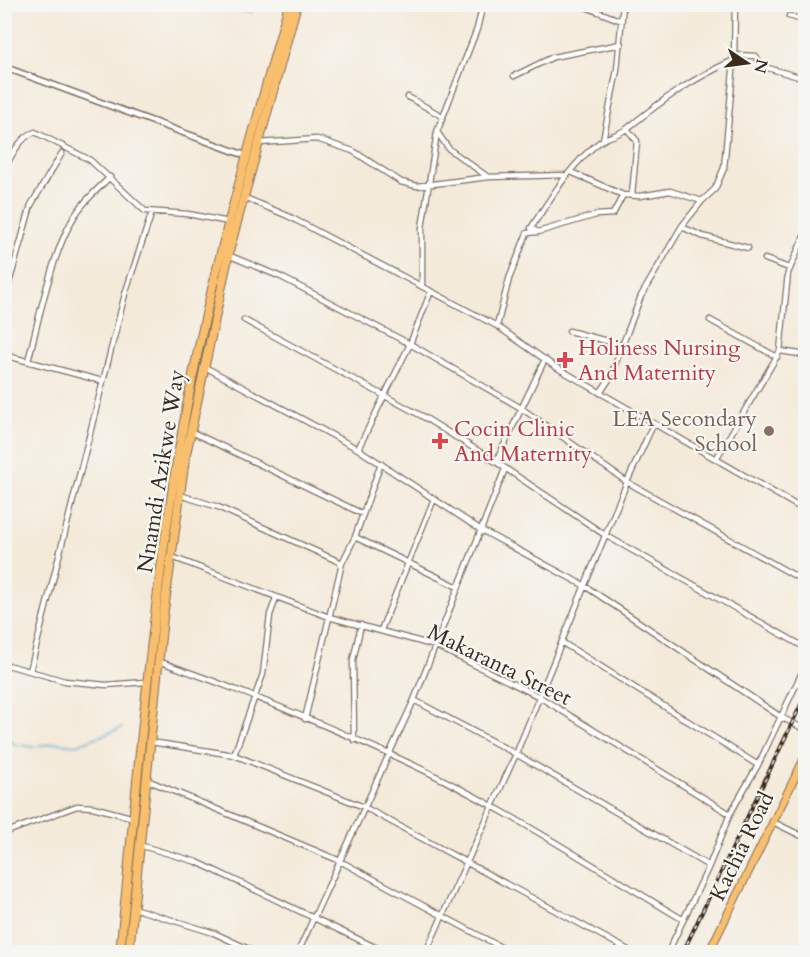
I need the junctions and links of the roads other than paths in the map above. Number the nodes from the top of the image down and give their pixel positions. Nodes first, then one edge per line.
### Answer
1 (289, 4) edge
2 (297, 4) edge
3 (483, 4) edge
4 (578, 4) edge
5 (623, 4) edge
6 (734, 5) edge
7 (789, 16) dead end
8 (622, 21) junction
9 (806, 21) edge
10 (621, 44) junction
11 (734, 57) junction
12 (4, 67) edge
13 (514, 76) dead end
14 (806, 79) edge
15 (408, 97) dead end
16 (442, 116) junction
17 (627, 129) junction
18 (437, 132) junction
19 (603, 140) junction
20 (258, 143) junction
21 (62, 153) dead end
22 (247, 156) junction
23 (4, 171) edge
24 (569, 173) junction
25 (110, 177) junction
26 (488, 177) junction
27 (431, 186) junction
28 (623, 195) junction
29 (632, 195) junction
30 (243, 197) junction
31 (702, 201) junction
32 (152, 212) junction
33 (229, 222) junction
34 (682, 227) junction
35 (538, 232) junction
36 (806, 232) edge
37 (748, 248) dead end
38 (228, 255) junction
39 (765, 259) dead end
40 (789, 268) junction
41 (422, 286) junction
42 (431, 291) junction
43 (4, 301) edge
44 (244, 320) dead end
45 (710, 320) dead end
46 (497, 326) junction
47 (569, 331) dead end
48 (410, 344) junction
49 (622, 345) junction
50 (780, 351) junction
51 (4, 355) edge
52 (806, 356) edge
53 (777, 357) junction
54 (545, 359) junction
55 (28, 362) junction
56 (203, 366) junction
57 (102, 381) junction
58 (600, 393) junction
59 (385, 397) junction
60 (521, 408) junction
61 (653, 425) junction
62 (190, 431) junction
63 (358, 449) junction
64 (716, 459) junction
65 (496, 462) junction
66 (381, 463) junction
67 (505, 469) junction
68 (627, 482) junction
69 (180, 495) junction
70 (434, 499) junction
71 (806, 511) edge
72 (363, 514) junction
73 (481, 530) junction
74 (605, 535) junction
75 (355, 537) junction
76 (171, 557) junction
77 (407, 561) junction
78 (342, 563) junction
79 (806, 582) edge
80 (585, 586) junction
81 (458, 587) junction
82 (276, 598) junction
83 (328, 618) junction
84 (361, 625) junction
85 (381, 630) junction
86 (562, 643) junction
87 (436, 646) junction
88 (806, 648) edge
89 (161, 662) junction
90 (4, 664) edge
91 (806, 664) edge
92 (30, 671) junction
93 (146, 682) junction
94 (538, 696) junction
95 (255, 697) junction
96 (414, 700) junction
97 (781, 717) junction
98 (305, 719) junction
99 (806, 729) edge
100 (354, 740) junction
101 (151, 742) junction
102 (390, 754) junction
103 (516, 754) junction
104 (234, 755) junction
105 (806, 755) edge
106 (758, 765) junction
107 (803, 768) edge
108 (147, 780) junction
109 (363, 807) junction
110 (491, 807) junction
111 (730, 814) junction
112 (134, 818) junction
113 (773, 822) junction
114 (4, 833) edge
115 (806, 838) edge
116 (140, 845) junction
117 (338, 860) junction
118 (468, 862) junction
119 (709, 866) junction
120 (133, 908) junction
121 (444, 916) junction
122 (313, 917) junction
123 (682, 919) junction
124 (120, 952) edge
125 (129, 952) edge
126 (255, 952) edge
127 (298, 952) edge
128 (385, 952) edge
129 (426, 952) edge
130 (510, 952) edge
131 (632, 952) edge
132 (668, 952) edge
133 (709, 952) edge

1 - 22 highway, Nnamdi Azikwe Way
2 - 20 highway, Nnamdi Azikwe Way
3 - 16 street
4 - 8 street
5 - 8 street
6 - 11 street
7 - 9 street
8 - 10 street
10 - 13 street
10 - 19 street
11 - 14 street
11 - 17 street
11 - 31 street
12 - 22 street
15 - 16 street
16 - 18 street
17 - 19 street
17 - 29 street
18 - 26 street
18 - 27 street
19 - 24 street
20 - 27 street
20 - 30 highway, Nnamdi Azikwe Way
21 - 43 street
22 - 33 highway, Nnamdi Azikwe Way
23 - 25 street
24 - 26 street
24 - 28 street
24 - 35 street
25 - 32 street
25 - 55 street
26 - 27 street
27 - 41 street
28 - 29 street
28 - 35 street
29 - 31 street
30 - 38 highway, Nnamdi Azikwe Way
30 - 41 street
31 - 34 street
32 - 33 street
32 - 57 street
33 - 93 highway, Nnamdi Azikwe Way
34 - 37 street
34 - 49 street
35 - 46 street
36 - 40 street
38 - 48 street
38 - 56 highway, Nnamdi Azikwe Way
39 - 40 street
40 - 50 street
41 - 42 street
42 - 46 street
42 - 48 street
44 - 59 street
45 - 53 street
46 - 54 street
47 - 49 street
48 - 59 street
48 - 60 street
49 - 58 street
50 - 52 street
50 - 53 street
51 - 55 street
53 - 64 street
54 - 58 street
54 - 60 street
55 - 57 street
56 - 62 highway, Nnamdi Azikwe Way
56 - 63 street
57 - 92 street
58 - 61 street
59 - 63 street
59 - 65 street
60 - 65 street
60 - 68 street
61 - 64 street
61 - 68 street
62 - 69 highway, Nnamdi Azikwe Way
62 - 72 street
63 - 66 street
64 - 71 street
65 - 67 street
66 - 70 street
66 - 72 street
67 - 73 street
67 - 74 street
68 - 74 street
68 - 79 street
69 - 76 highway, Nnamdi Azikwe Way
69 - 78 street
70 - 73 street
70 - 77 street
72 - 75 street
73 - 80 street
73 - 81 street
74 - 80 street
74 - 88 street
75 - 77 street
75 - 78 street
76 - 82 street, Makaranta Street
76 - 89 highway, Nnamdi Azikwe Way
77 - 81 street
77 - 85 street
78 - 83 street
80 - 86 street
80 - 97 street
81 - 87 street
82 - 83 street, Makaranta Street
82 - 95 street
83 - 84 street, Makaranta Street
83 - 98 street
84 - 85 street, Makaranta Street
84 - 100 street
85 - 87 street, Makaranta Street
86 - 94 street
86 - 106 street
87 - 94 street, Makaranta Street
87 - 96 street
89 - 95 street
89 - 101 highway, Nnamdi Azikwe Way
90 - 92 street
91 - 97 street
92 - 93 street
93 - 112 highway, Nnamdi Azikwe Way
94 - 103 street
94 - 111 street, Makaranta Street
95 - 98 street
95 - 104 street
96 - 102 street
96 - 103 street
97 - 99 street
97 - 106 street
98 - 100 street
100 - 102 street
101 - 104 street
101 - 108 highway, Nnamdi Azikwe Way
102 - 109 street
102 - 110 street
103 - 110 street
103 - 119 street
104 - 109 street
105 - 107 main road, Kachia Road
106 - 111 street
107 - 113 main road, Kachia Road
108 - 116 highway, Nnamdi Azikwe Way
108 - 117 street
109 - 117 street
109 - 118 street
110 - 118 street
110 - 123 street
111 - 119 street
112 - 114 street
112 - 124 highway, Nnamdi Azikwe Way
113 - 115 street
113 - 133 main road, Kachia Road
116 - 120 highway, Nnamdi Azikwe Way
116 - 122 street
117 - 121 street
117 - 122 street
118 - 121 street
118 - 131 street
119 - 123 street
120 - 125 highway, Nnamdi Azikwe Way
120 - 126 street
121 - 129 street
121 - 130 street
122 - 127 street
122 - 128 street
123 - 132 street

